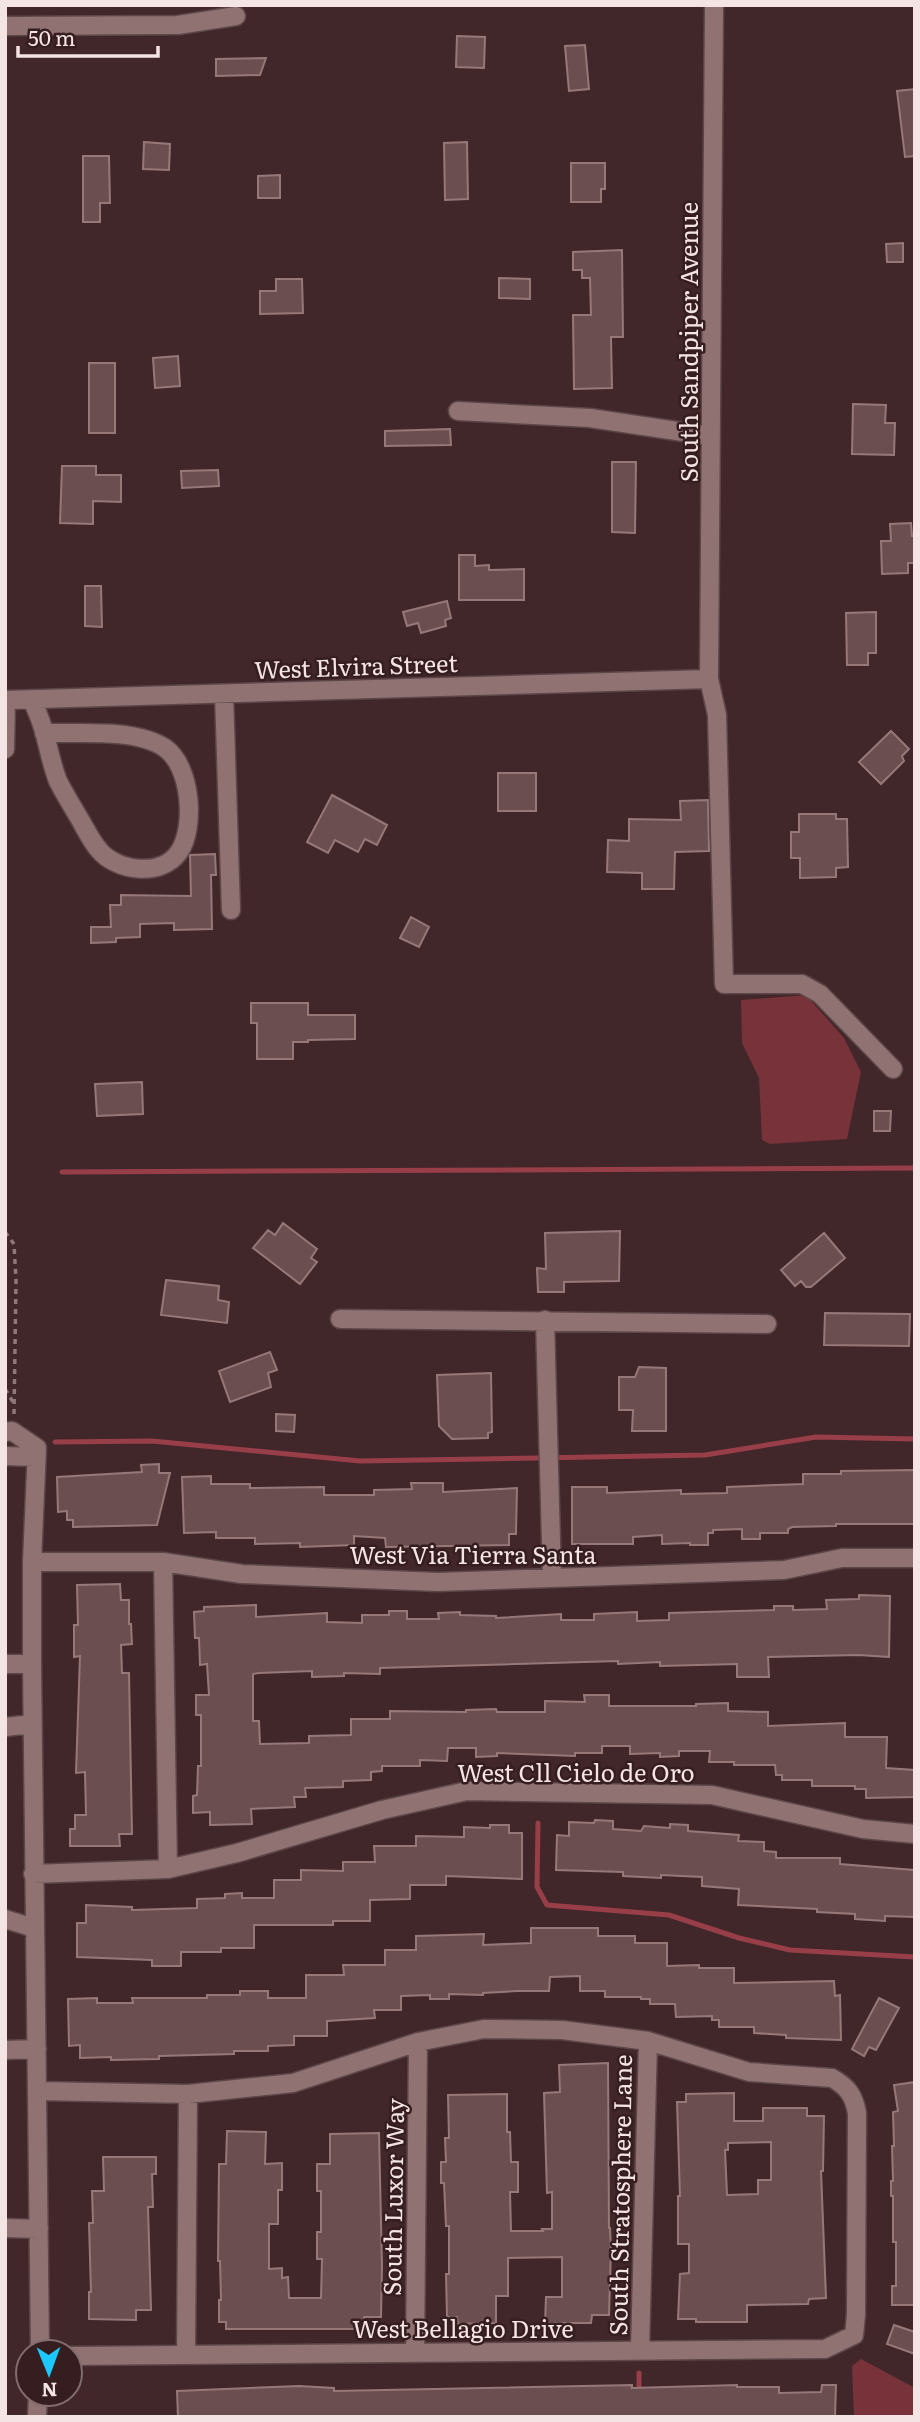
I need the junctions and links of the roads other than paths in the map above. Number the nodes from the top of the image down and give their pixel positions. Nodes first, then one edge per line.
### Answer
1 (714, 5) edge
2 (236, 16) dead end
3 (5, 26) edge
4 (458, 411) dead end
5 (710, 436) junction
6 (709, 679) junction
7 (224, 694) junction
8 (32, 699) junction
9 (6, 700) edge
10 (44, 733) junction
11 (5, 749) edge
12 (231, 910) dead end
13 (893, 1069) dead end
14 (340, 1319) dead end
15 (545, 1320) junction
16 (767, 1324) dead end
17 (11, 1433) edge
18 (37, 1452) junction
19 (5, 1457) edge
20 (915, 1558) edge
21 (32, 1562) junction
22 (163, 1562) junction
23 (552, 1578) junction
24 (5, 1664) edge
25 (32, 1664) junction
26 (32, 1724) junction
27 (5, 1727) edge
28 (915, 1834) edge
29 (169, 1869) junction
30 (33, 1874) junction
31 (5, 1919) edge
32 (34, 1928) junction
33 (648, 2040) junction
34 (418, 2042) junction
35 (37, 2049) junction
36 (5, 2050) edge
37 (39, 2091) junction
38 (188, 2094) junction
39 (5, 2228) edge
40 (39, 2229) junction
41 (40, 2338) edge
42 (640, 2350) junction
43 (415, 2352) junction
44 (186, 2354) junction
45 (84, 2356) edge

1 - 5 street, South Sandpiper Avenue
2 - 3 street
4 - 5 street
5 - 6 street, South Sandpiper Avenue
6 - 7 street, West Elvira Street
6 - 13 street, South Sandpiper Avenue
7 - 8 street, West Elvira Street
7 - 12 street
8 - 9 street, West Elvira Street
8 - 10 street
9 - 11 street
10 - 10 street
14 - 15 street
15 - 16 street
15 - 23 street
17 - 18 street
18 - 19 street
18 - 21 street
20 - 23 street, West Via Tierra Santa
21 - 22 street, West Via Tierra Santa
21 - 25 street
22 - 23 street, West Via Tierra Santa
22 - 29 street
24 - 25 street
25 - 26 street
26 - 27 street
26 - 30 street
28 - 29 street, West Cll Cielo de Oro
29 - 30 street, West Cll Cielo de Oro
30 - 32 street
31 - 32 street
32 - 35 street
33 - 34 street
33 - 42 street, South Stratosphere Lane
33 - 42 street, West Bellagio Drive
34 - 38 street
34 - 43 street, South Luxor Way
35 - 36 street
35 - 37 street
37 - 38 street
37 - 40 street
38 - 44 street
39 - 40 street
40 - 41 street
42 - 43 street, West Bellagio Drive
43 - 44 street, West Bellagio Drive
44 - 45 street, West Bellagio Drive

